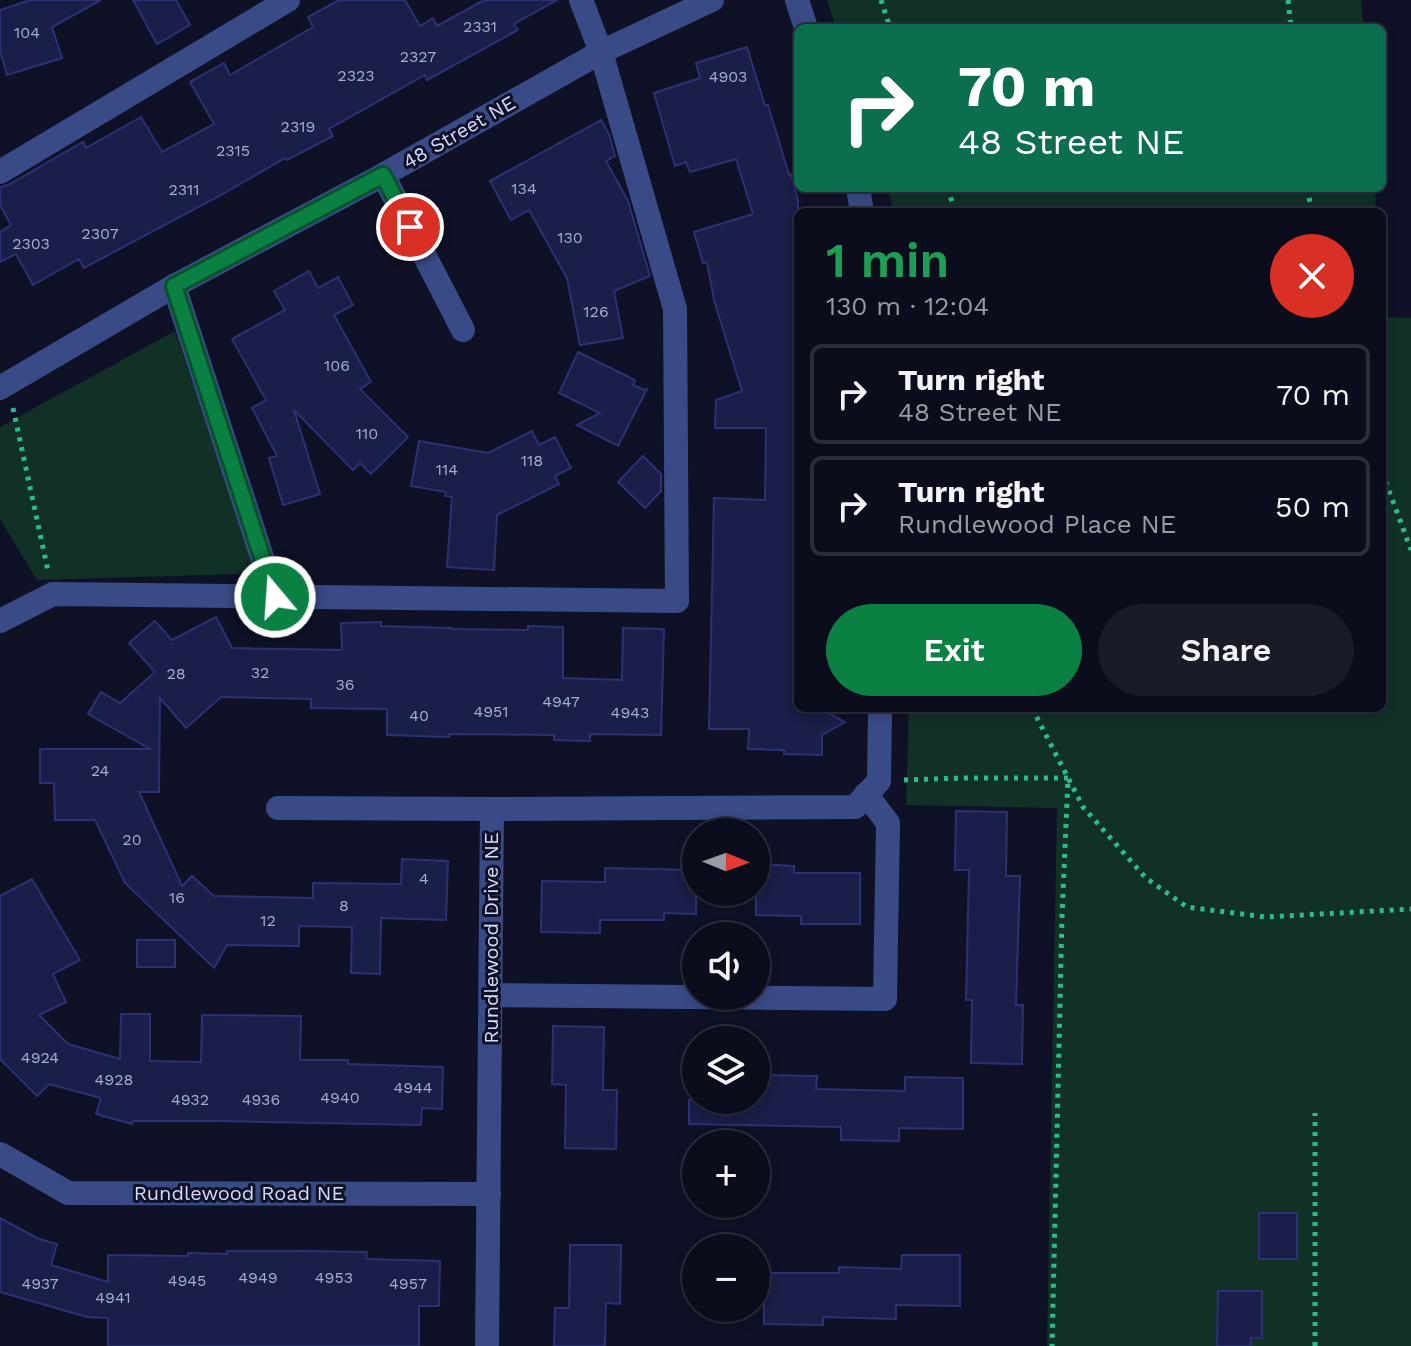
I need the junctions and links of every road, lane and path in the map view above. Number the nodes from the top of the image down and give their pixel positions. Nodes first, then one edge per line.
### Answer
1 (288, 0) edge
2 (581, 0) edge
3 (712, 0) edge
4 (797, 0) edge
5 (881, 0) edge
6 (1288, 0) edge
7 (805, 24) edge
8 (889, 24) edge
9 (1291, 24) edge
10 (601, 52) junction
11 (0, 172) edge
12 (383, 175) junction
13 (174, 286) junction
14 (463, 330) dead end
15 (2, 381) edge
16 (1386, 483) edge
17 (1411, 550) edge
18 (53, 594) junction
19 (275, 597) junction
20 (0, 621) edge
21 (880, 712) edge
22 (1034, 712) edge
23 (1068, 778) junction
24 (872, 788) junction
25 (278, 808) dead end
26 (492, 809) junction
27 (1411, 909) edge
28 (491, 995) junction
29 (1315, 1113) dead end
30 (0, 1154) edge
31 (489, 1194) junction
32 (487, 1346) edge
33 (1052, 1346) edge
34 (1315, 1346) edge

1 - 11 street
2 - 10 street
3 - 10 street, 48 Street NE
4 - 7 street
5 - 8 path
6 - 9 path
10 - 12 street, 48 Street NE
10 - 19 street
12 - 13 street, 48 Street NE
12 - 14 street
13 - 15 street, 48 Street NE
13 - 19 street
15 - 18 path
16 - 17 path
18 - 19 street
18 - 20 street
21 - 24 street
22 - 23 path
23 - 24 path
23 - 27 path
23 - 33 path
24 - 26 street, Rundlewood Drive NE
24 - 28 street
25 - 26 street
26 - 28 street, Rundlewood Drive NE
28 - 31 street, Rundlewood Drive NE
29 - 34 path
30 - 31 street, Rundlewood Road NE
31 - 32 street, Rundlewood Drive NE

